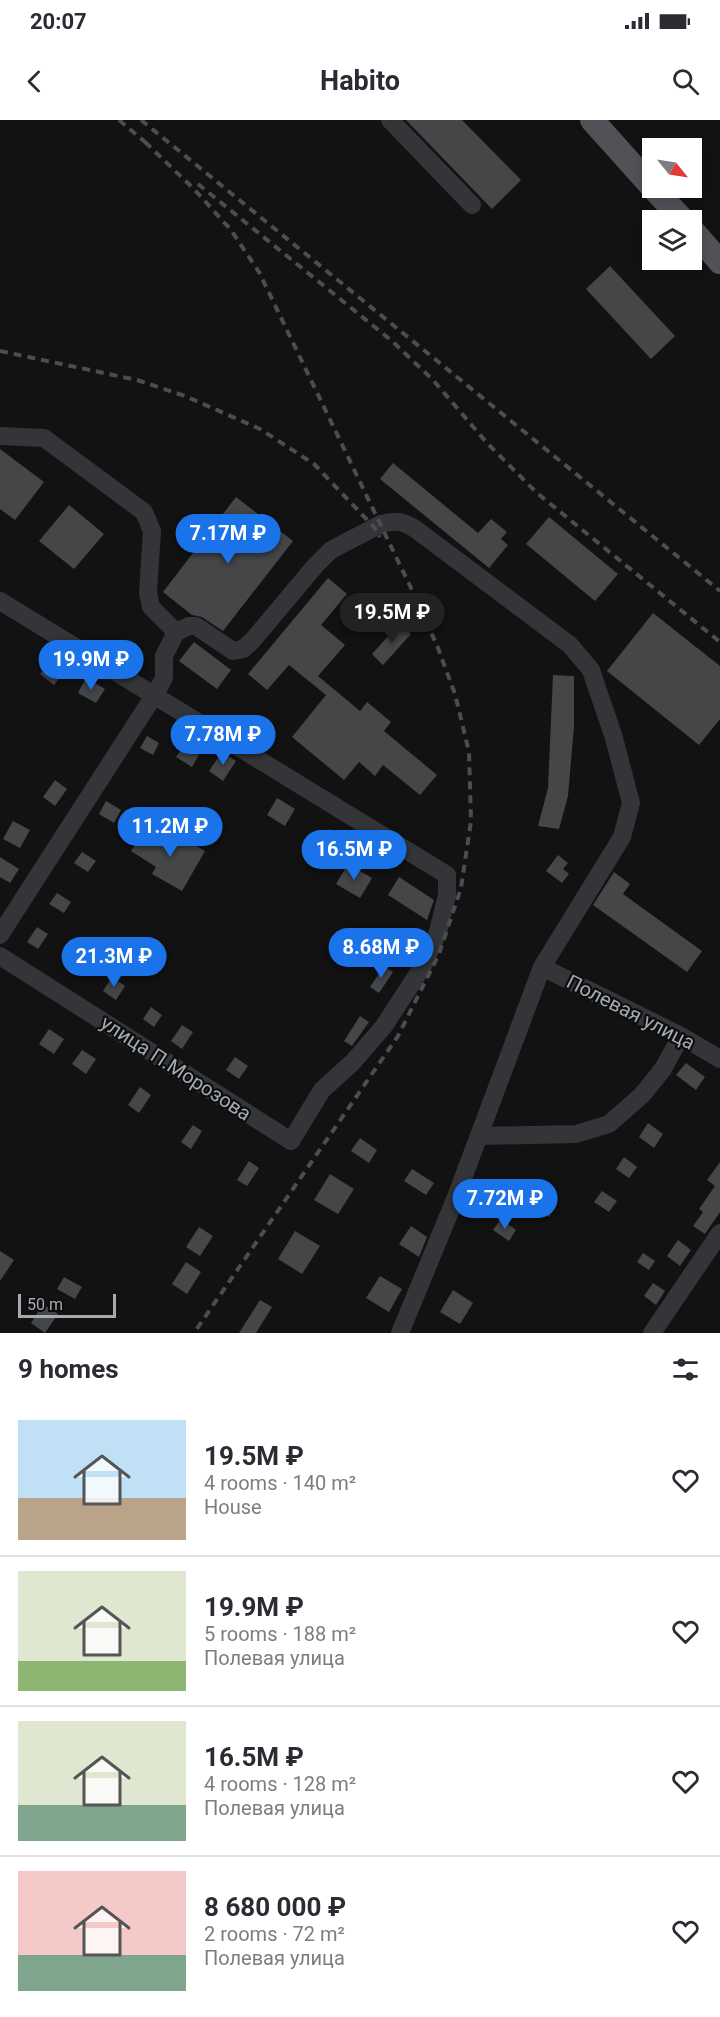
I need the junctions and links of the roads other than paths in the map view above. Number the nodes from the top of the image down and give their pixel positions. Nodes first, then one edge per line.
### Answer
1 (390, 120) edge
2 (592, 120) edge
3 (642, 175) edge
4 (663, 198) edge
5 (472, 205) dead end
6 (673, 210) edge
7 (702, 241) edge
8 (720, 262) edge
9 (0, 436) edge
10 (0, 601) edge
11 (176, 632) junction
12 (155, 694) junction
13 (0, 935) edge
14 (0, 956) edge
15 (542, 967) junction
16 (681, 1036) junction
17 (720, 1059) edge
18 (479, 1136) junction
19 (720, 1233) edge
20 (400, 1333) edge
21 (652, 1333) edge

1 - 5 street
2 - 3 main road
4 - 6 main road
7 - 8 main road
9 - 11 street
10 - 12 street
11 - 12 street
11 - 15 street
12 - 13 street
12 - 14 street, улица П.Морозова
15 - 16 street, Полевая улица
15 - 18 street
16 - 17 street, Полевая улица
16 - 18 street
18 - 20 street
19 - 21 street

